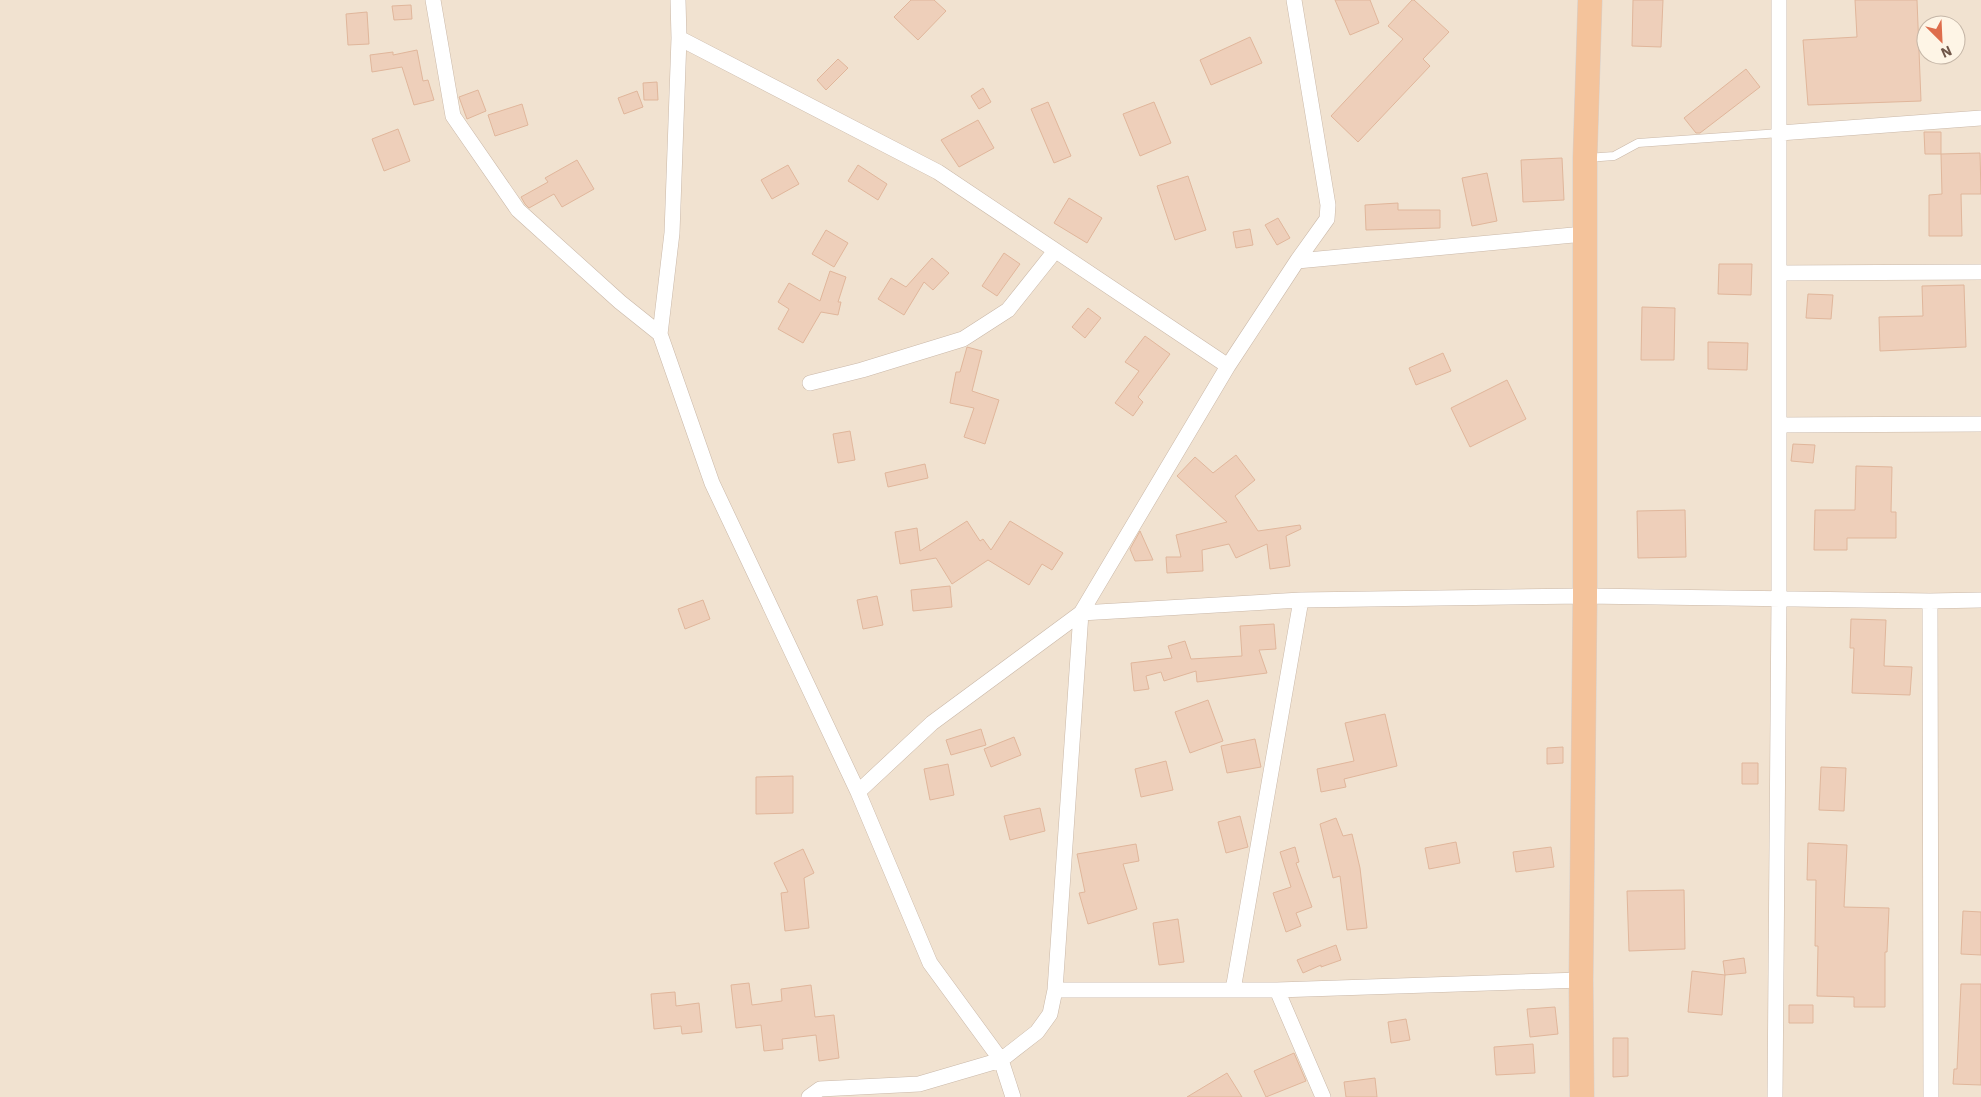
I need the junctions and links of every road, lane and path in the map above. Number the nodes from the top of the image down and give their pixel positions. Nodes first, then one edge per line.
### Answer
1 (434, 0) edge
2 (678, 0) edge
3 (1294, 0) edge
4 (1590, 0) edge
5 (1779, 0) edge
6 (679, 38) junction
7 (1981, 118) edge
8 (1780, 133) junction
9 (1584, 158) junction
10 (1584, 234) junction
11 (1055, 250) junction
12 (1297, 261) junction
13 (1981, 272) edge
14 (1779, 273) junction
15 (660, 334) junction
16 (1228, 366) junction
17 (810, 383) dead end
18 (1981, 424) edge
19 (1779, 425) junction
20 (1585, 596) junction
21 (1779, 598) junction
22 (1302, 600) junction
23 (1981, 600) edge
24 (1930, 601) junction
25 (1081, 613) junction
26 (858, 792) junction
27 (1581, 980) junction
28 (1055, 990) junction
29 (1233, 990) junction
30 (1277, 990) junction
31 (1002, 1060) junction
32 (809, 1097) edge
33 (1014, 1097) edge
34 (1323, 1097) edge
35 (1582, 1097) edge
36 (1774, 1097) edge
37 (1931, 1097) edge

1 - 15 street
2 - 6 street
3 - 12 street
4 - 9 highway
5 - 8 street
6 - 11 street
6 - 15 street
7 - 8 street
8 - 9 lane
8 - 14 street
9 - 10 highway
10 - 12 street
10 - 20 highway
11 - 16 street
11 - 17 street
12 - 16 street
13 - 14 street
14 - 19 street
15 - 26 street
16 - 25 street
18 - 19 street
19 - 21 street
20 - 21 street
20 - 22 street
20 - 27 highway
21 - 24 street
21 - 36 street
22 - 25 street
22 - 29 street
23 - 24 street
24 - 37 street
25 - 26 street
25 - 28 street
26 - 31 street
27 - 30 street
27 - 35 highway
28 - 29 street
28 - 31 street
29 - 30 street
30 - 34 street
31 - 32 street
31 - 33 street

